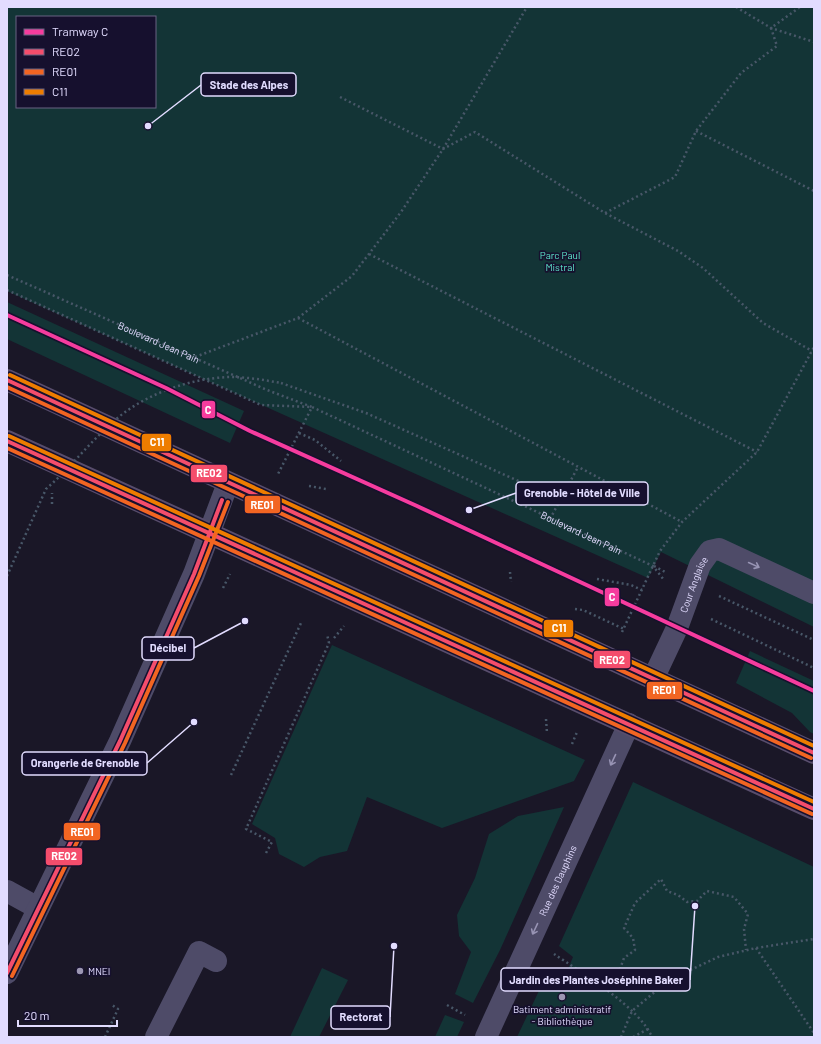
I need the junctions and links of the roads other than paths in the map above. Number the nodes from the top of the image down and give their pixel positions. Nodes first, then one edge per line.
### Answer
1 (7, 380) edge
2 (7, 441) edge
3 (228, 483) junction
4 (209, 533) junction
5 (814, 594) edge
6 (653, 679) junction
7 (629, 724) junction
8 (814, 753) edge
9 (814, 809) edge
10 (7, 891) edge
11 (38, 908) junction
12 (216, 961) dead end
13 (7, 972) edge
14 (156, 1037) edge
15 (486, 1037) edge

1 - 3 main road
2 - 4 main road
3 - 4 street
3 - 6 main road
4 - 7 main road
4 - 11 street
6 -> 5 street, Cour Anglaise
6 - 8 main road
7 - 9 main road
7 -> 15 street, Rue des Dauphins
10 - 11 street
11 - 13 street
12 - 14 street

